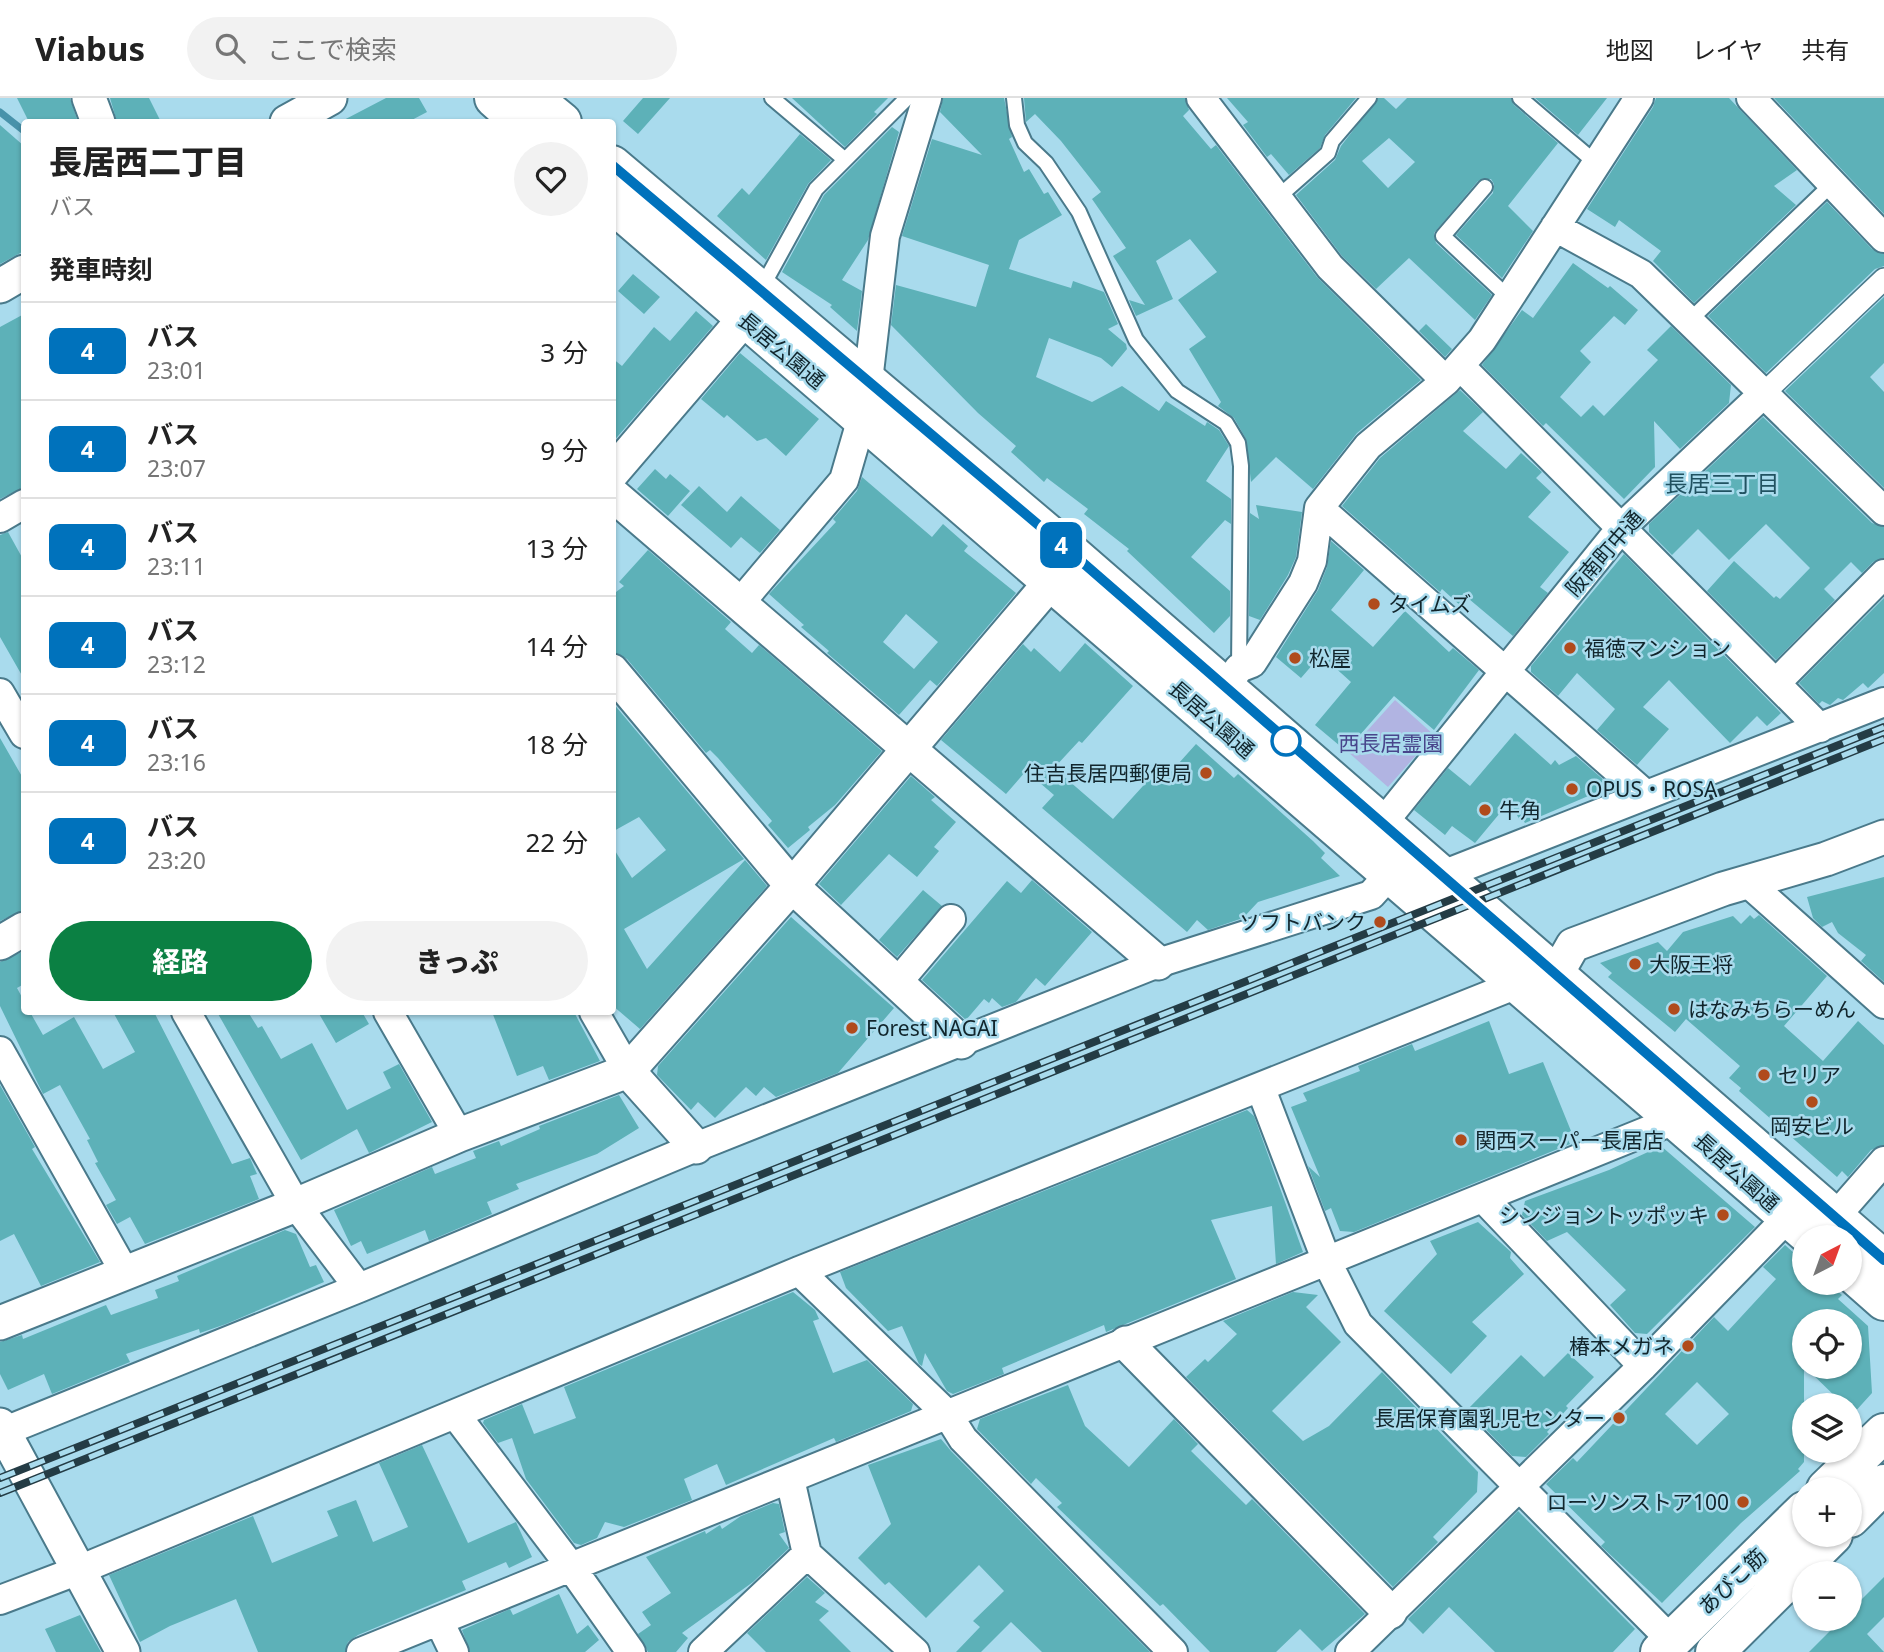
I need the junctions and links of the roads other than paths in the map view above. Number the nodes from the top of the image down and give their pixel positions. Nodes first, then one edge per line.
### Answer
1 (89, 98) edge
2 (330, 98) edge
3 (494, 98) edge
4 (533, 98) edge
5 (772, 98) edge
6 (907, 98) edge
7 (927, 98) edge
8 (1014, 98) edge
9 (1200, 98) edge
10 (1368, 98) edge
11 (1520, 98) edge
12 (1639, 98) edge
13 (1751, 98) edge
14 (97, 119) edge
15 (292, 119) edge
16 (518, 119) edge
17 (558, 119) edge
18 (843, 159) junction
19 (1596, 163) junction
20 (616, 169) edge
21 (1832, 184) junction
22 (1485, 187) dead end
23 (1276, 199) junction
24 (616, 206) edge
25 (1555, 227) junction
26 (1884, 238) edge
27 (21, 274) edge
28 (1884, 279) edge
29 (0, 286) edge
30 (1509, 298) junction
31 (752, 304) junction
32 (1691, 319) junction
33 (1453, 374) junction
34 (868, 381) junction
35 (1762, 396) junction
36 (862, 418) junction
37 (616, 469) edge
38 (616, 497) edge
39 (21, 506) edge
40 (1319, 508) junction
41 (1884, 511) edge
42 (0, 518) edge
43 (1622, 527) junction
44 (1063, 568) junction
45 (1884, 574) edge
46 (739, 604) junction
47 (1506, 670) junction
48 (616, 676) edge
49 (1232, 678) junction
50 (1777, 682) junction
51 (0, 693) edge
52 (1884, 702) edge
53 (1820, 728) junction
54 (21, 729) edge
55 (906, 750) junction
56 (1646, 795) junction
57 (1382, 824) junction
58 (1884, 837) edge
59 (1390, 874) junction
60 (1440, 876) junction
61 (1746, 881) junction
62 (792, 886) junction
63 (951, 919) dead end
64 (21, 931) edge
65 (0, 943) edge
66 (1158, 963) junction
67 (1557, 973) junction
68 (897, 983) junction
69 (1520, 983) junction
70 (1884, 1004) edge
71 (188, 1015) edge
72 (390, 1015) edge
73 (595, 1015) edge
74 (961, 1042) junction
75 (0, 1051) edge
76 (628, 1071) junction
77 (1261, 1089) junction
78 (1677, 1119) junction
79 (459, 1135) junction
80 (696, 1147) junction
81 (1884, 1161) edge
82 (1484, 1199) junction
83 (296, 1205) junction
84 (1811, 1224) edge
85 (1884, 1260) edge
86 (1327, 1262) junction
87 (124, 1271) junction
88 (799, 1271) junction
89 (1862, 1282) edge
90 (359, 1288) junction
91 (1884, 1301) edge
92 (0, 1323) edge
93 (1126, 1343) junction
94 (1643, 1366) junction
95 (455, 1414) junction
96 (948, 1415) junction
97 (1, 1430) edge
98 (1884, 1433) edge
99 (1838, 1477) edge
100 (790, 1479) junction
101 (1884, 1484) edge
102 (1518, 1485) junction
103 (1862, 1506) edge
104 (1792, 1523) edge
105 (1821, 1547) edge
106 (807, 1554) junction
107 (571, 1567) junction
108 (79, 1570) junction
109 (0, 1600) edge
110 (1390, 1612) junction
111 (439, 1620) junction
112 (1666, 1646) edge
113 (124, 1652) edge
114 (361, 1652) edge
115 (454, 1652) edge
116 (631, 1652) edge
117 (703, 1652) edge
118 (915, 1652) edge
119 (1173, 1652) edge
120 (1350, 1652) edge
121 (1715, 1652) edge

1 - 14 street
2 - 15 street
3 - 16 main road
4 - 17 main road
5 - 18 lane
6 - 18 lane
7 - 34 street
8 - 49 lane
9 - 23 street
10 - 23 lane
11 - 19 lane
12 - 19 street
13 - 21 street
18 - 31 lane
19 - 25 street
20 - 31 main road, 長居公園通
21 - 26 street
21 - 32 lane
22 - 30 lane
23 - 33 street
24 - 31 main road, 長居公園通
25 - 30 street
25 - 32 street
27 - 29 street
28 - 35 street, 阪南町中通
30 - 33 street
31 - 34 main road, 長居公園通
31 - 36 main road, 長居公園通
31 - 37 street
32 - 35 street
33 - 40 street
33 - 43 street
34 - 44 main road, 長居公園通
35 - 41 street
35 - 43 street, 阪南町中通
36 - 44 main road, 長居公園通
36 - 46 street
38 - 46 street
39 - 42 street
40 - 47 street
40 - 49 street
43 - 47 street, 阪南町中通
43 - 50 street
44 - 49 main road, 長居公園通
44 - 55 street
44 - 59 main road, 長居公園通
45 - 50 street
46 - 55 street
47 - 56 street
47 - 57 street, 阪南町中通
48 - 62 street
49 - 57 main road, 長居公園通
50 - 53 street
51 - 54 street
52 - 53 street
53 - 56 street
55 - 62 street
55 - 66 street
56 - 60 street
57 - 60 main road, 長居公園通
58 - 61 street
59 - 66 street
59 - 69 main road, 長居公園通
60 - 67 main road, 長居公園通
61 - 67 street
61 - 70 street
62 - 68 street
62 - 76 street
63 - 68 street
64 - 65 street
66 - 74 street
67 - 84 main road, 長居公園通
68 - 74 street
69 - 77 street
69 - 78 main road, 長居公園通
71 - 83 street
72 - 79 street
73 - 76 street
74 - 80 street
75 - 87 street
76 - 79 street
76 - 80 street
77 - 86 street
77 - 88 street
78 - 82 street
78 - 84 main road, 長居公園通
79 - 83 street
80 - 90 street
81 - 84 street
82 - 86 street
82 - 94 street
83 - 87 street
83 - 90 street
84 - 85 main road, 長居公園通
84 - 94 street
86 - 93 street
86 - 102 street
87 - 92 street
88 - 95 street
88 - 96 street
89 - 91 main road
90 - 97 street
93 - 96 street
93 - 110 street
94 - 102 street
95 - 107 street
95 - 108 street
96 - 100 street
96 - 119 street
97 - 108 street
98 - 99 main road
100 - 106 street
100 - 107 street
101 - 103 main road
102 - 110 street
102 - 112 street
104 - 112 main road, あびこ筋
105 - 121 main road, あびこ筋
106 - 117 street
106 - 118 street
107 - 111 street
107 - 116 street
108 - 109 street
108 - 113 street
110 - 120 street
111 - 114 street
111 - 115 street

